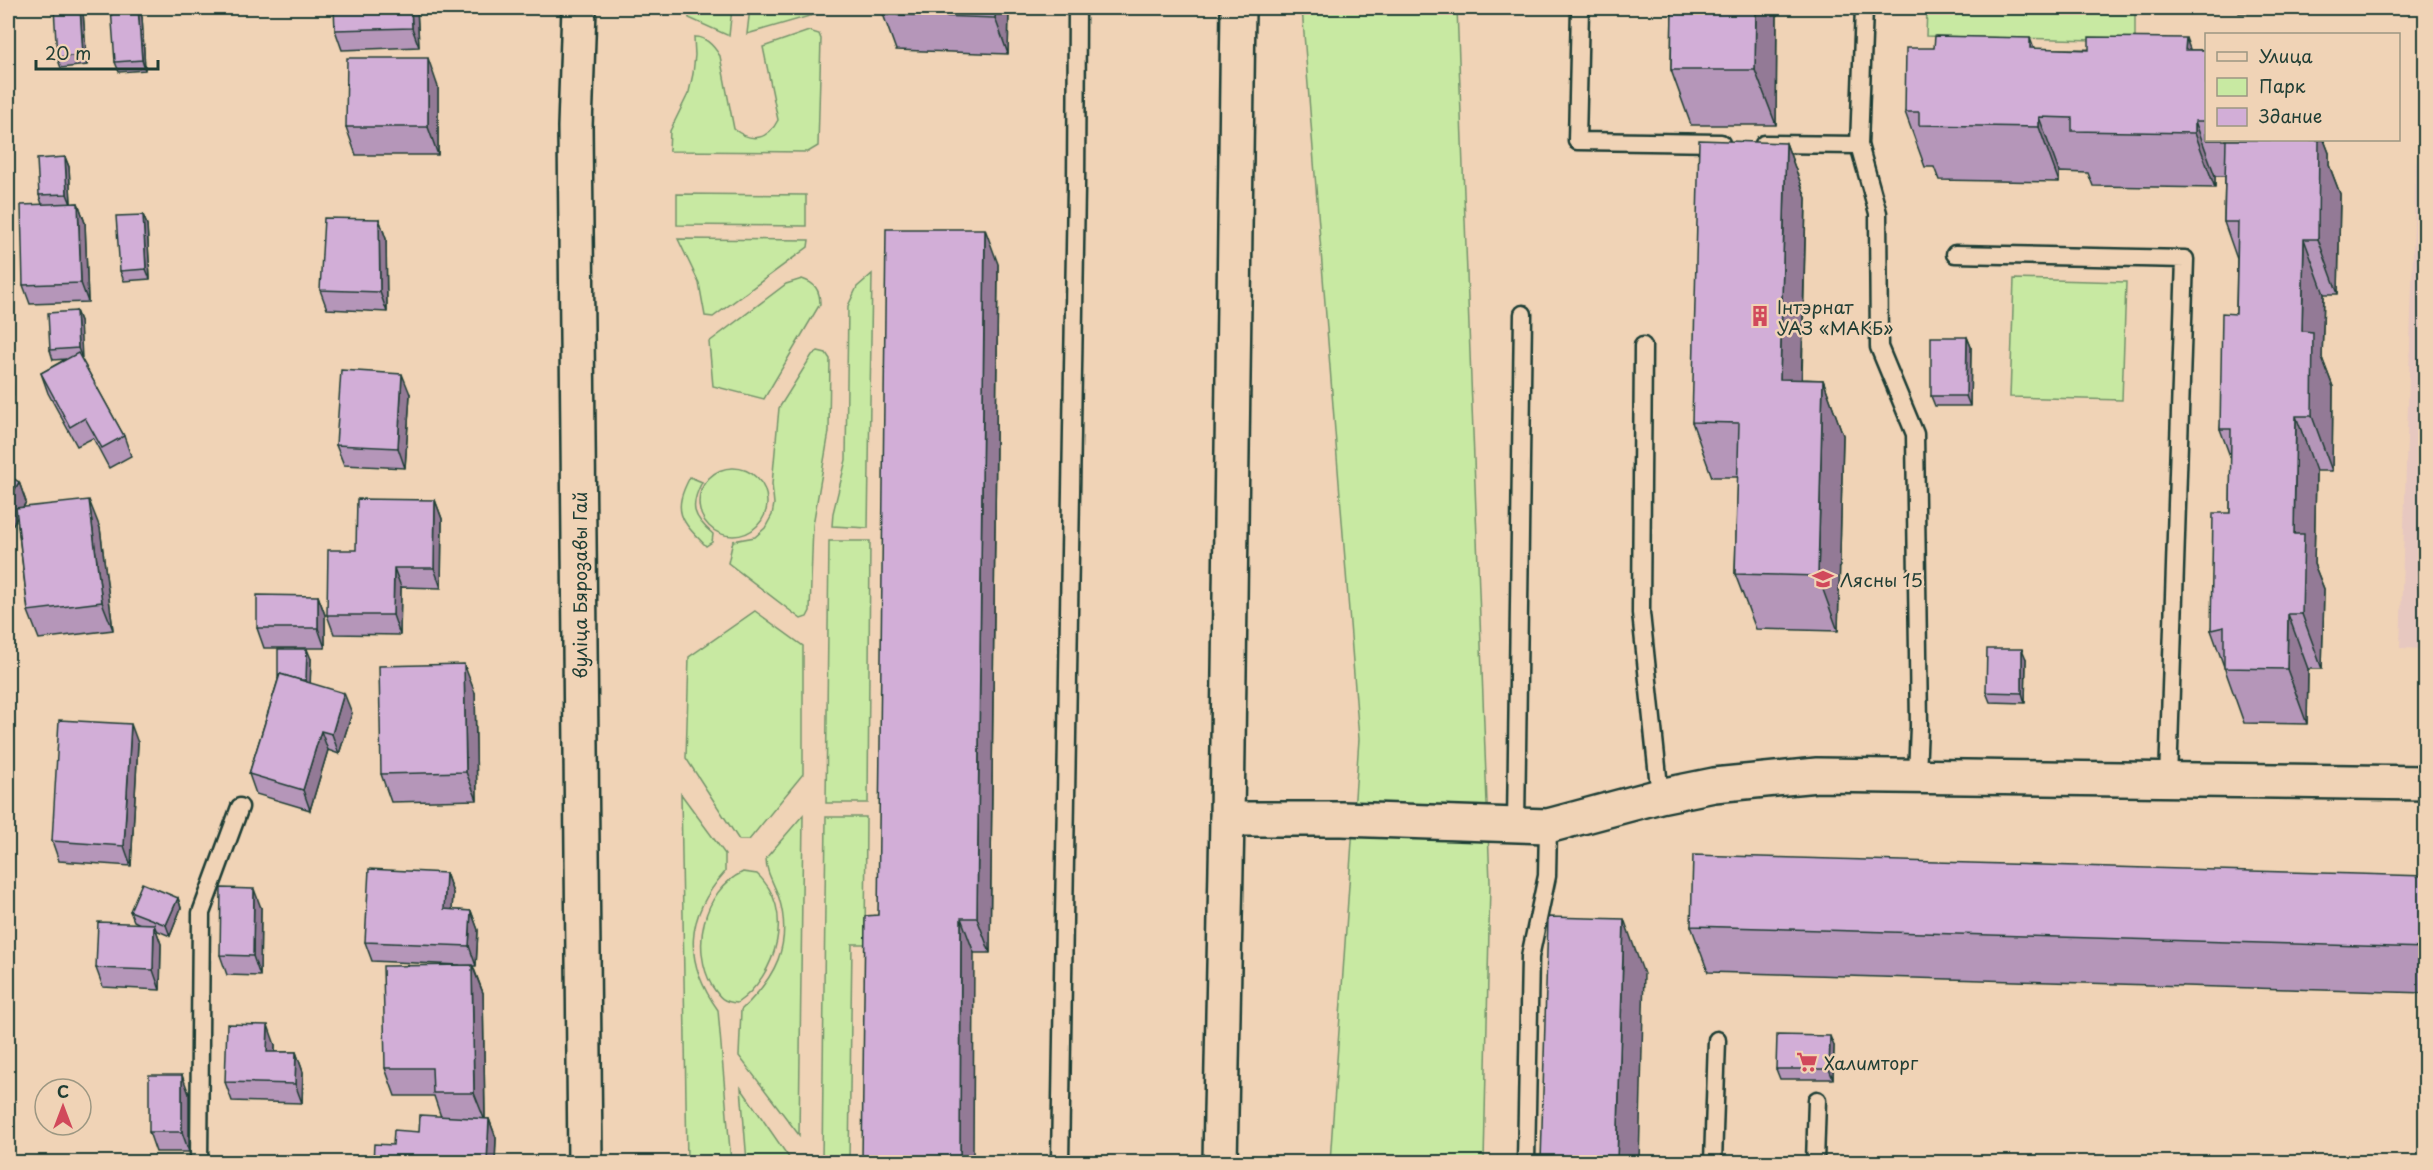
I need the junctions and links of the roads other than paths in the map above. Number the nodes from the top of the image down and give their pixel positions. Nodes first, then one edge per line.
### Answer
1 (579, 8) edge
2 (1077, 8) edge
3 (1238, 8) edge
4 (1580, 8) edge
5 (1864, 8) edge
6 (1859, 145) junction
7 (1955, 254) dead end
8 (1523, 314) dead end
9 (1643, 346) dead end
10 (1917, 775) junction
11 (2168, 780) junction
12 (2426, 783) edge
13 (1660, 796) junction
14 (240, 807) dead end
15 (1227, 819) junction
16 (1532, 825) junction
17 (1717, 1040) dead end
18 (1817, 1100) dead end
19 (199, 1162) edge
20 (585, 1162) edge
21 (1060, 1162) edge
22 (1220, 1162) edge
23 (1526, 1162) edge
24 (1713, 1162) edge
25 (1815, 1162) edge

1 - 20 street, вуліца Бярозавы Гай
2 - 21 lane
3 - 15 street
4 - 6 lane
5 - 6 lane
6 - 10 lane
7 - 11 lane
8 - 16 lane
9 - 13 lane
10 - 11 street
10 - 13 street
11 - 12 street
13 - 16 street
14 - 19 lane
15 - 16 street
15 - 22 street
16 - 23 lane
17 - 24 lane
18 - 25 lane

